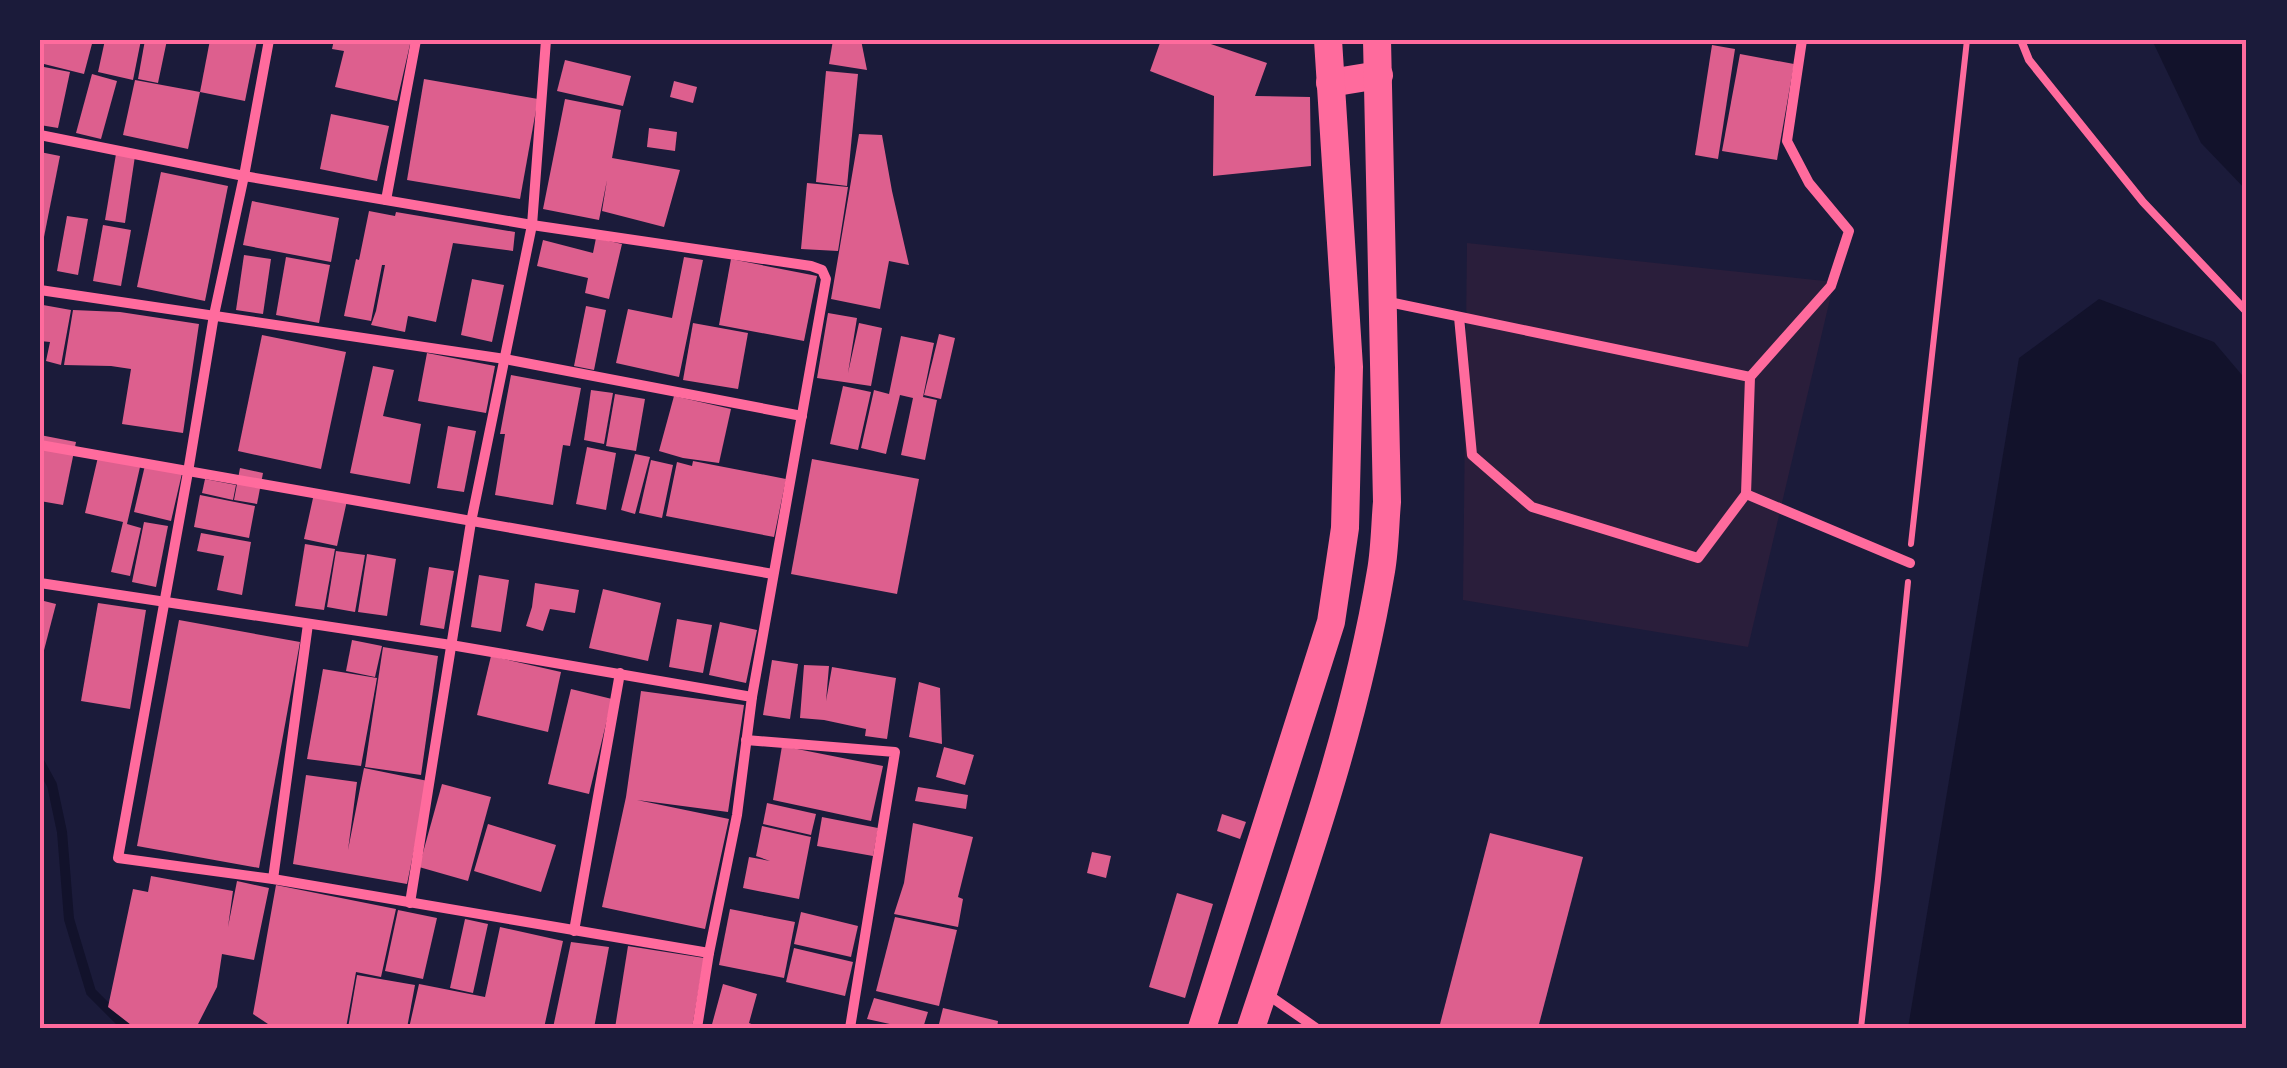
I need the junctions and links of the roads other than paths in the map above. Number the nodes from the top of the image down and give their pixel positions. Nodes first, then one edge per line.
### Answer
1 (269, 40) edge
2 (416, 40) edge
3 (546, 40) edge
4 (1328, 40) edge
5 (1377, 40) edge
6 (1802, 40) edge
7 (2021, 40) edge
8 (1378, 75) junction
9 (1330, 83) junction
10 (40, 135) edge
11 (244, 176) junction
12 (386, 200) junction
13 (532, 226) junction
14 (40, 290) edge
15 (1383, 301) junction
16 (2247, 312) edge
17 (214, 315) junction
18 (1459, 317) junction
19 (505, 359) junction
20 (1750, 377) junction
21 (802, 416) junction
22 (40, 445) edge
23 (188, 472) junction
24 (1746, 494) junction
25 (472, 522) junction
26 (1910, 563) road end
27 (773, 574) junction
28 (40, 583) edge
29 (163, 602) junction
30 (308, 624) junction
31 (451, 645) junction
32 (620, 673) junction
33 (752, 697) junction
34 (746, 740) junction
35 (273, 880) junction
36 (410, 903) junction
37 (574, 930) junction
38 (709, 954) junction
39 (1263, 992) junction
40 (697, 1028) edge
41 (850, 1028) edge
42 (1202, 1028) edge
43 (1251, 1028) edge
44 (1316, 1028) edge

1 - 11 street
2 - 12 street
3 - 13 street
4 - 9 highway
5 - 8 highway
6 - 20 street
7 - 16 lane
8 - 9 highway
8 - 15 highway
9 - 42 highway
10 - 11 street
11 - 12 street
11 - 17 street
12 - 13 street
13 - 19 street
13 - 21 street
14 - 17 street
15 - 18 street
15 - 39 highway
17 - 19 street
17 - 23 street
18 - 20 street
18 - 24 street
19 - 21 street
19 - 25 street
20 - 24 street
21 - 27 street
22 - 23 street
23 - 25 street
23 - 29 street
24 - 26 street
25 - 27 street
25 - 31 street
27 - 33 street
28 - 29 street
29 - 30 street
29 - 35 street
30 - 31 street
30 - 35 street
31 - 32 street
31 - 36 street
32 - 33 street
32 - 37 street
33 - 34 street
34 - 38 street
34 - 41 street
35 - 36 street
36 - 37 street
37 - 38 street
38 - 40 street
39 - 43 highway
39 - 44 street

